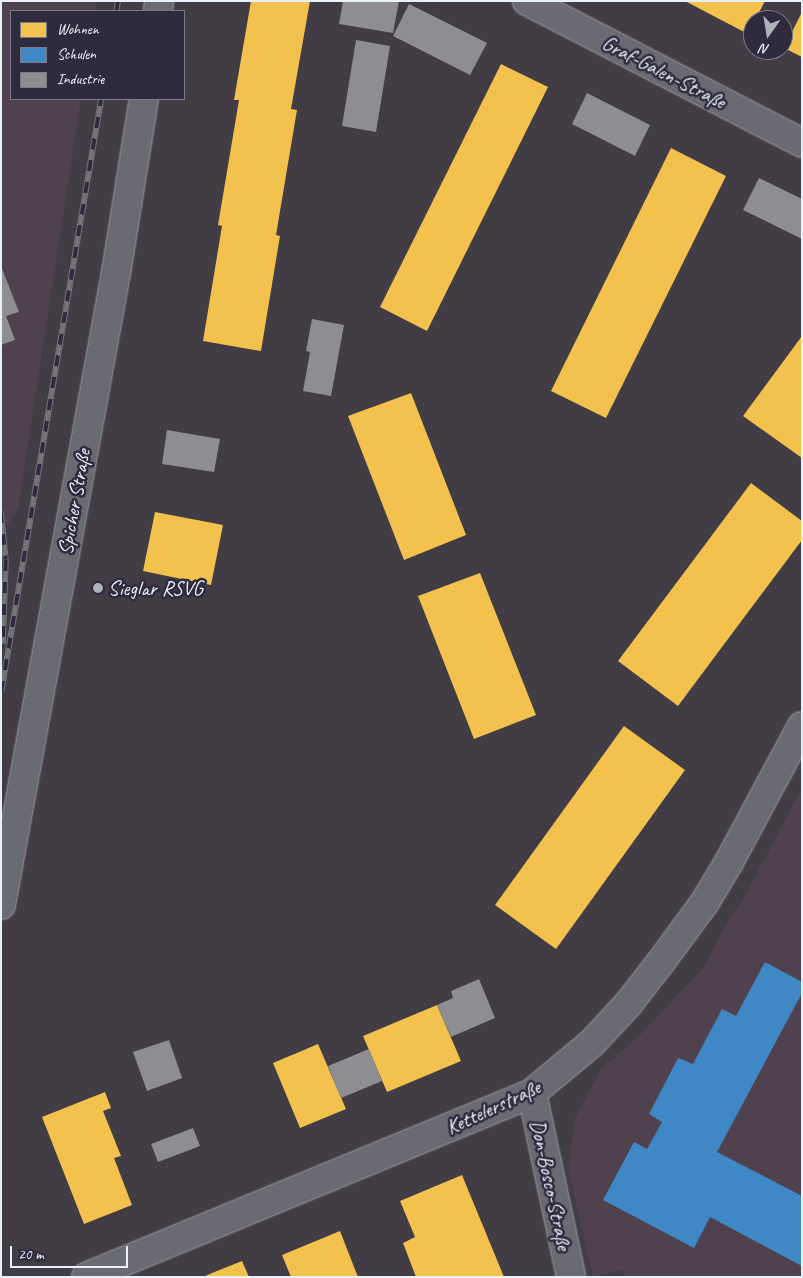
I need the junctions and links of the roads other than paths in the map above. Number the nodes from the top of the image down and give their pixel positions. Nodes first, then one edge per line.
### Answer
1 (527, 1) edge
2 (144, 100) edge
3 (802, 142) edge
4 (802, 726) edge
5 (1, 905) edge
6 (532, 1093) junction
7 (86, 1277) edge
8 (571, 1277) edge

1 - 3 street, Graf-Galen-Straße
2 - 5 street, Spicher Straße
4 - 6 street, Kettelerstraße
6 - 7 street, Kettelerstraße
6 - 8 street, Don-Bosco-Straße

